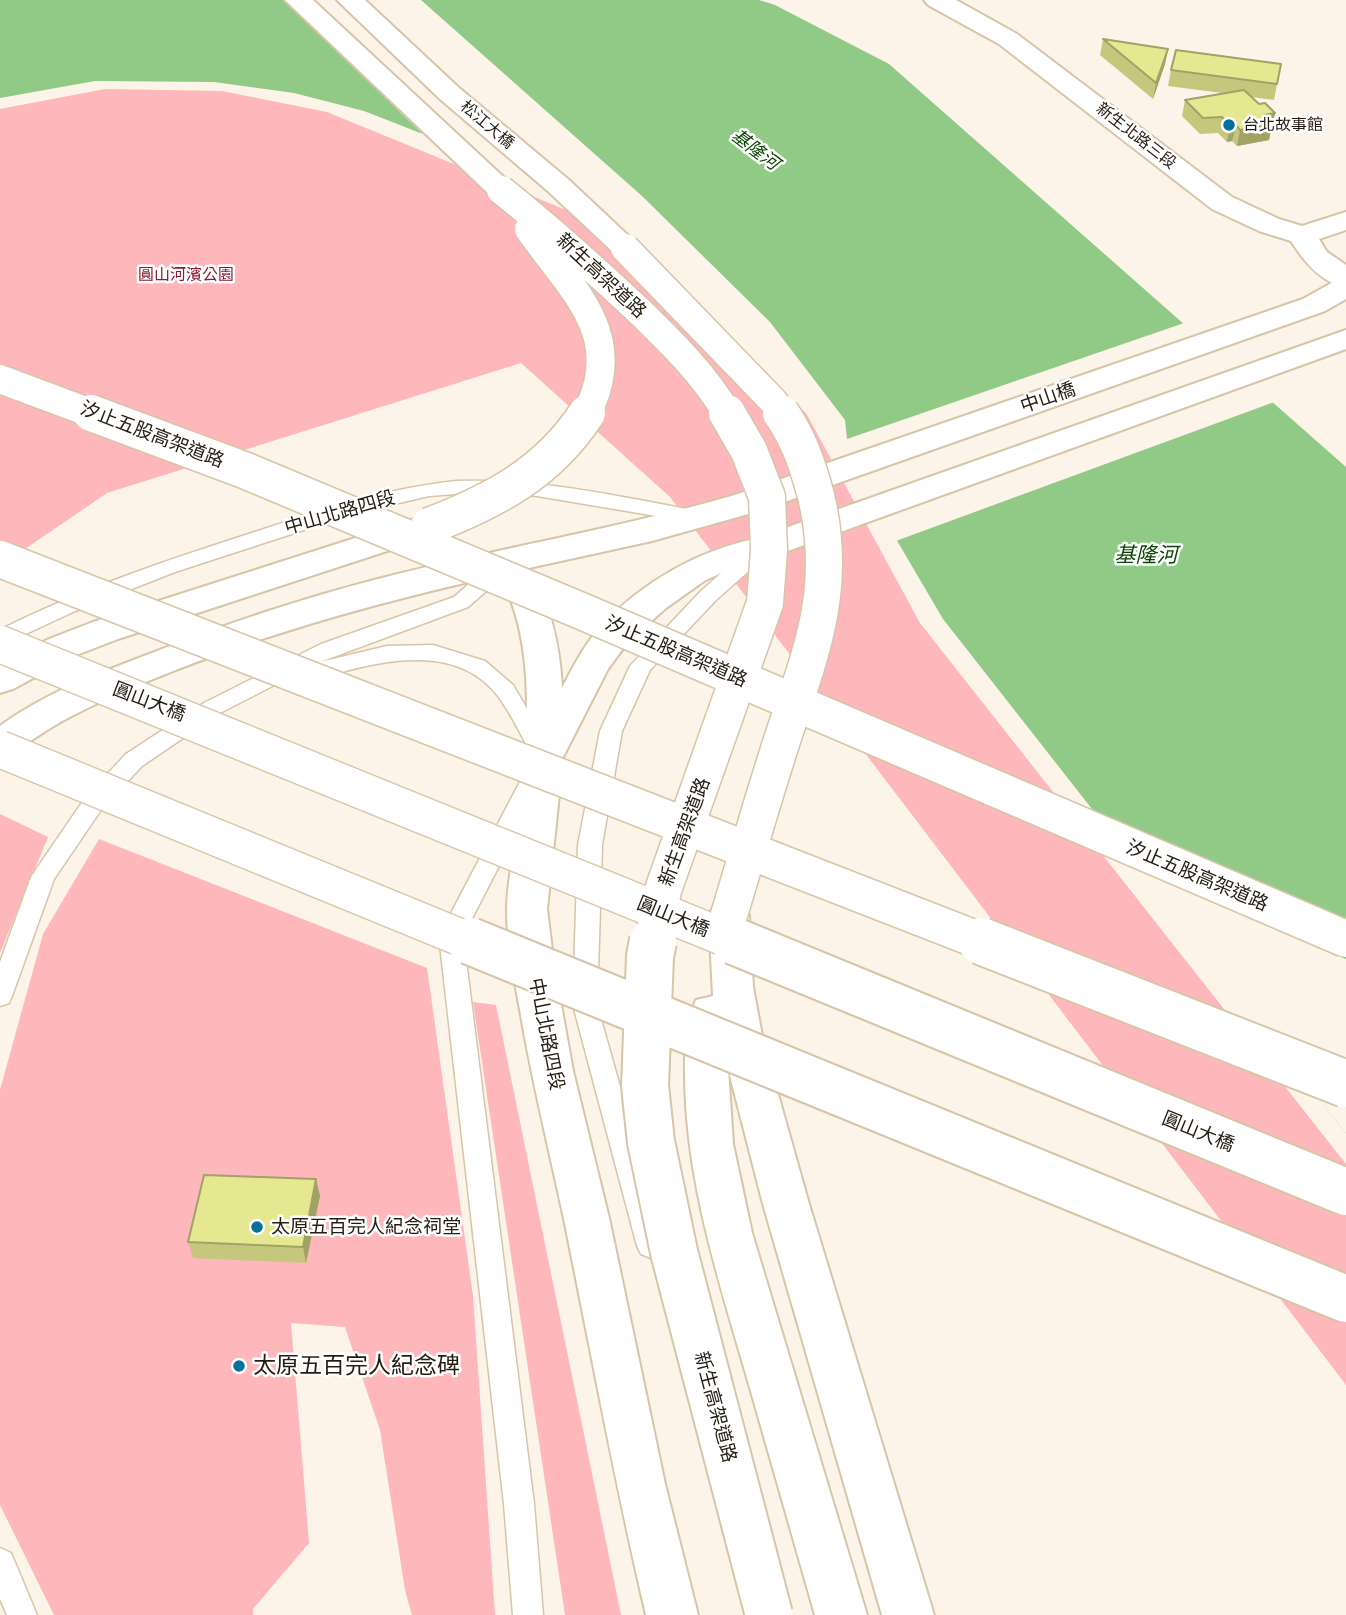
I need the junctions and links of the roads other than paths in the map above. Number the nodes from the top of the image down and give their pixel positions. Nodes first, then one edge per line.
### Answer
1 (298, 0) edge
2 (350, 0) edge
3 (936, 0) edge
4 (501, 190) junction
5 (1346, 222) edge
6 (1302, 235) junction
7 (625, 248) joint
8 (1346, 279) edge
9 (1346, 287) edge
10 (1346, 339) edge
11 (0, 379) edge
12 (747, 503) joint
13 (698, 517) junction
14 (766, 546) junction
15 (0, 559) edge
16 (507, 561) junction
17 (0, 639) edge
18 (0, 644) edge
19 (280, 676) junction
20 (0, 680) edge
21 (0, 747) edge
22 (544, 757) junction
23 (729, 915) junction
24 (1346, 939) edge
25 (0, 996) edge
26 (1346, 1084) edge
27 (1346, 1192) edge
28 (1346, 1299) edge
29 (0, 1563) edge
30 (22, 1615) edge
31 (528, 1615) edge
32 (672, 1615) edge
33 (748, 1615) edge
34 (769, 1615) edge
35 (841, 1615) edge
36 (908, 1615) edge

1 - 4 main road, 松江大橋
2 - 7 main road, 松江大橋
3 - 6 main road, 新生北路三段
4 - 20 main road, bridge
4 - 34 main road, 新生高架道路, bridge
5 - 6 main road
6 - 8 main road
7 - 23 main road, 新生高架道路, bridge
9 - 12 main road, 中山橋, bridge
10 - 14 main road
11 - 24 main road, 汐止五股高架道路, bridge
12 - 13 main road, 中山北路四段
13 - 16 main road, 中山北路四段
13 - 17 lane, 中山北路四段
14 - 22 main road, 中山北路四段
14 - 33 lane
15 - 26 main road, bridge
16 - 19 lane
16 - 21 main road, 中山北路四段
16 - 22 main road
18 - 27 main road, 圓山大橋, bridge
19 - 22 lane
19 - 25 lane
21 - 28 main road, bridge
22 - 31 lane
22 - 32 main road, 中山北路四段
23 - 35 main road, 新生高架道路, bridge
23 - 36 main road, bridge
29 - 30 lane

